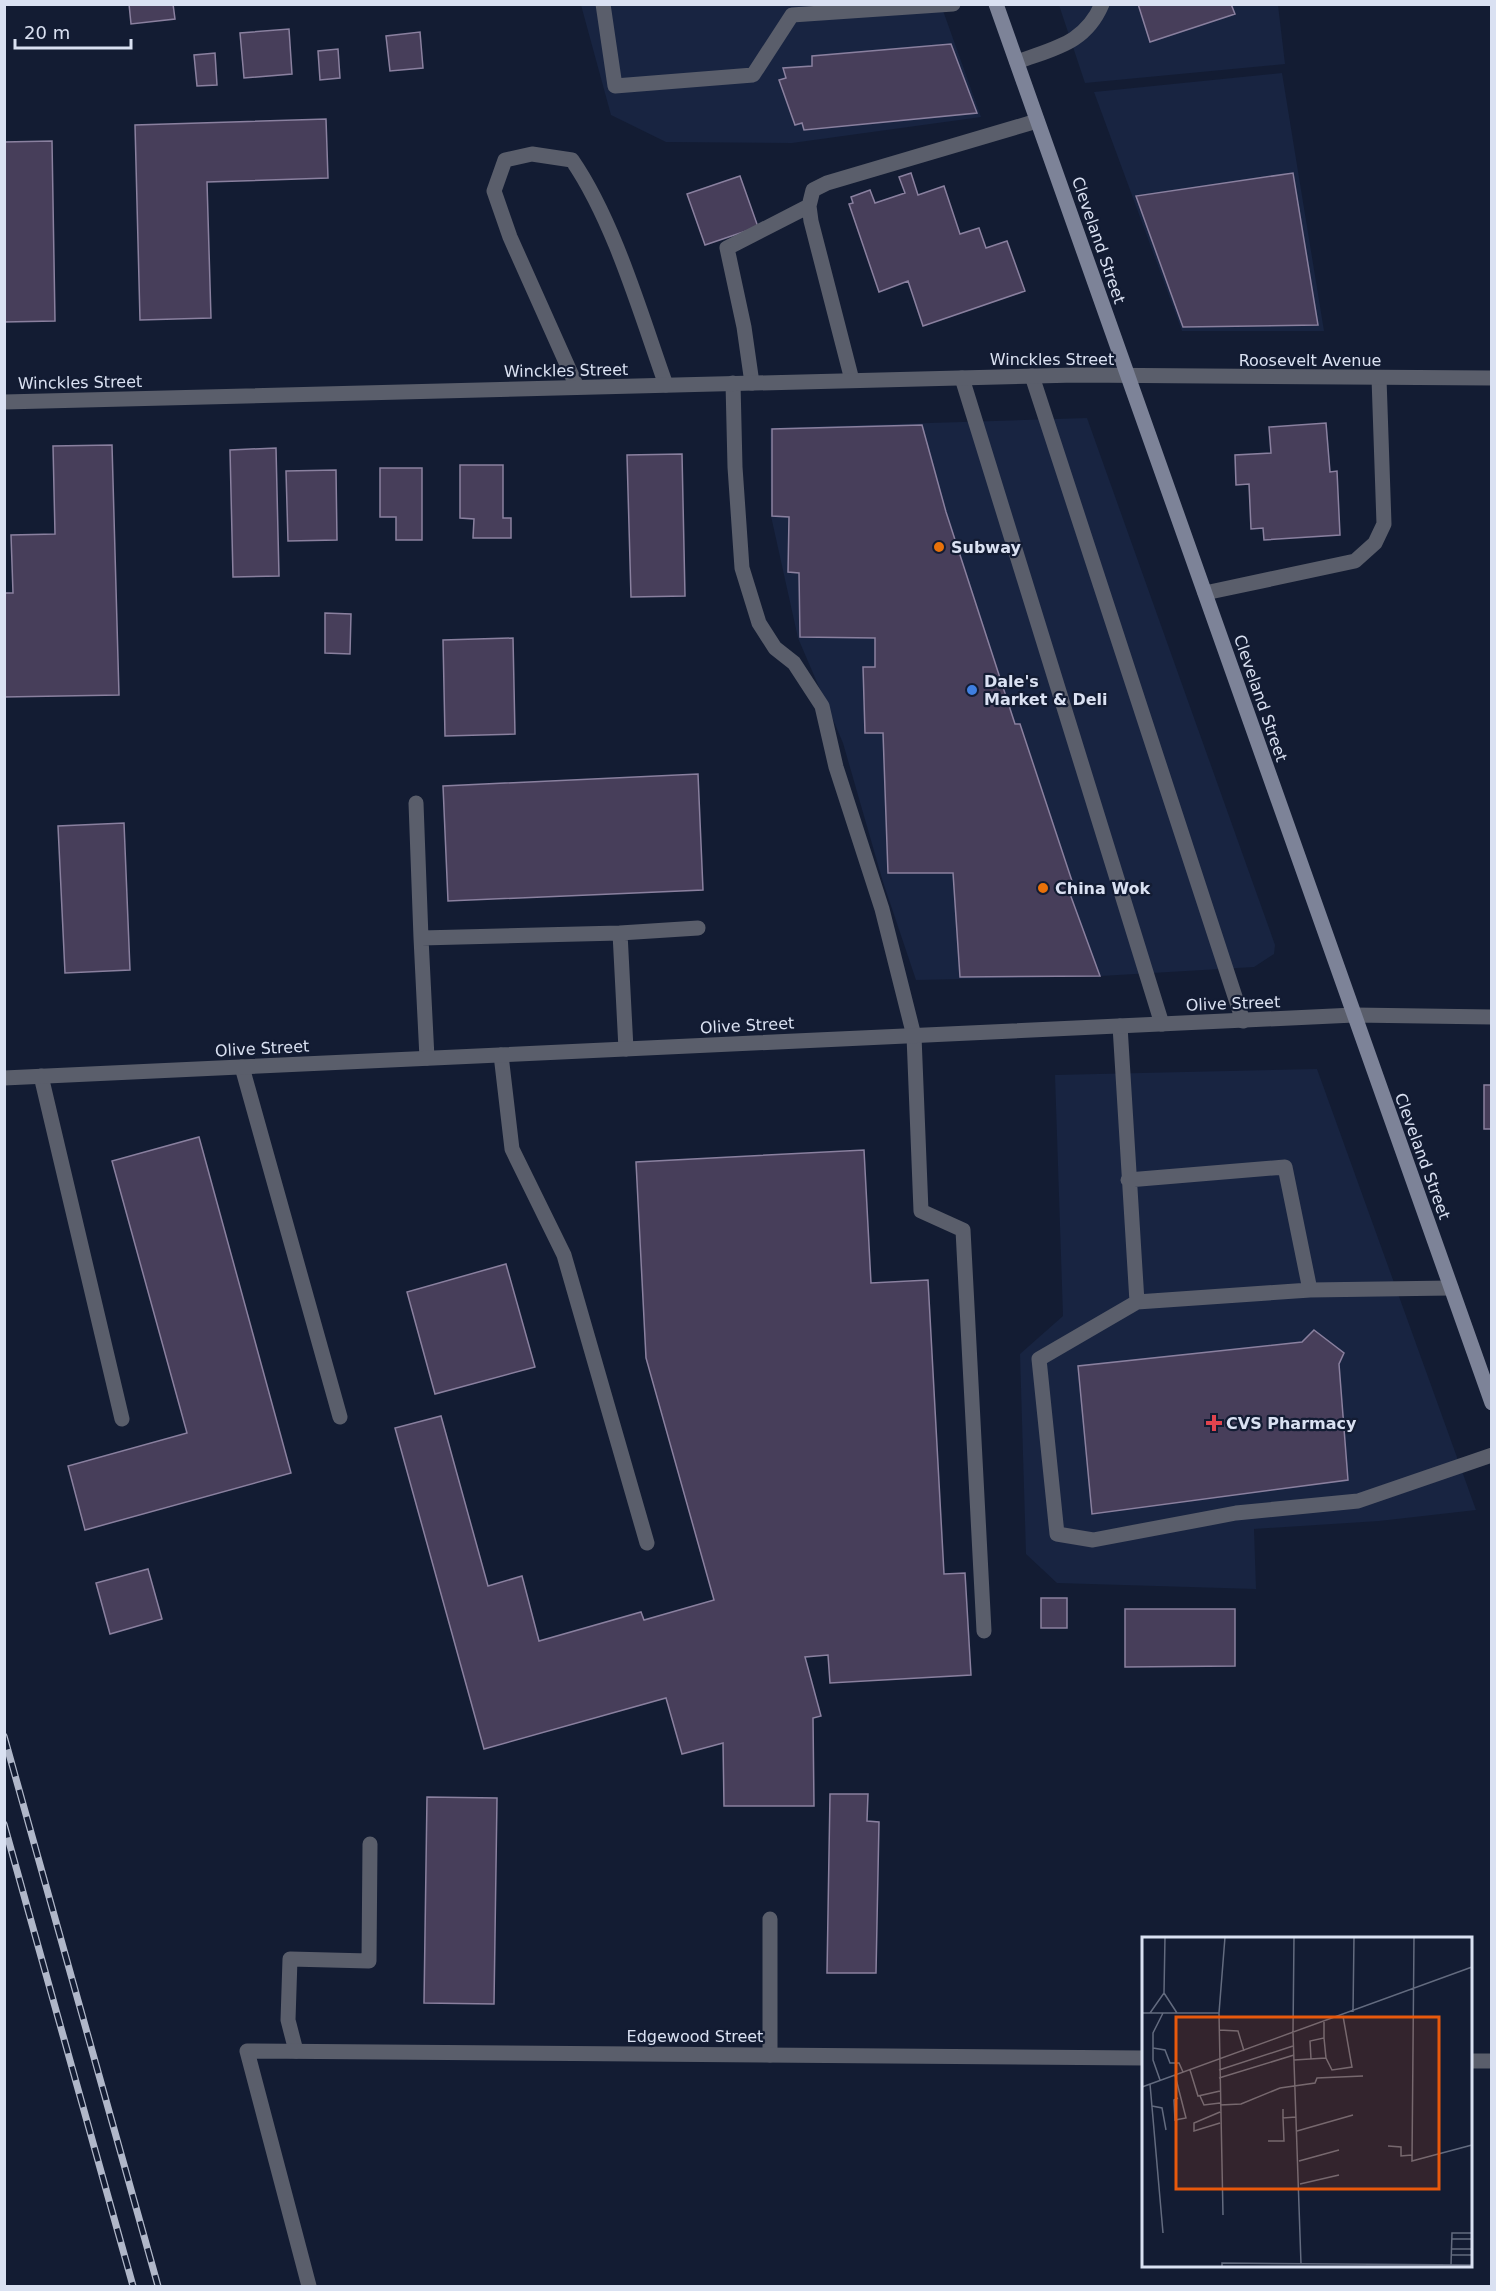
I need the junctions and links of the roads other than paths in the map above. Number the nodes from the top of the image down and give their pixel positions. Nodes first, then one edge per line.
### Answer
1 (603, 4) edge
2 (953, 4) edge
3 (996, 4) edge
4 (1102, 4) edge
5 (789, 10) edge
6 (1017, 62) junction
7 (1037, 121) junction
8 (809, 206) junction
9 (1032, 376) junction
10 (1128, 377) junction
11 (962, 378) junction
12 (1379, 378) junction
13 (1491, 378) edge
14 (852, 380) junction
15 (733, 383) junction
16 (752, 383) junction
17 (666, 385) junction
18 (577, 387) junction
19 (4, 402) edge
20 (1204, 593) junction
21 (416, 803) dead end
22 (698, 928) dead end
23 (620, 933) junction
24 (422, 938) junction
25 (1354, 1015) junction
26 (1491, 1017) edge
27 (1244, 1021) junction
28 (1162, 1024) junction
29 (1120, 1026) junction
30 (914, 1036) junction
31 (626, 1049) junction
32 (501, 1055) junction
33 (427, 1058) junction
34 (242, 1067) junction
35 (41, 1076) junction
36 (4, 1078) edge
37 (1128, 1180) junction
38 (1451, 1288) junction
39 (1310, 1290) junction
40 (1137, 1302) junction
41 (1491, 1403) edge
42 (340, 1417) dead end
43 (122, 1419) dead end
44 (1491, 1455) edge
45 (646, 1543) dead end
46 (984, 1631) dead end
47 (370, 1844) dead end
48 (770, 1919) dead end
49 (296, 2051) junction
50 (770, 2055) junction
51 (1142, 2058) edge
52 (1472, 2061) edge
53 (1491, 2061) edge
54 (309, 2286) edge

1 - 5 street
2 - 5 street
3 - 6 main road, Cleveland Street
4 - 6 street
6 - 7 main road, Cleveland Street
7 - 8 street
7 - 10 main road, Cleveland Street
8 - 14 street
8 - 16 street
9 - 10 street, Winckles Street
9 - 11 street, Winckles Street
9 - 27 street
10 - 12 street, Roosevelt Avenue
10 - 20 main road, Cleveland Street
11 - 14 street, Winckles Street
11 - 28 street
12 - 13 street, Roosevelt Avenue
12 - 20 street
14 - 16 street, Winckles Street
15 - 16 street, Winckles Street
15 - 17 street, Winckles Street
15 - 30 street
17 - 18 street, Winckles Street
17 - 18 street
18 - 19 street, Winckles Street
20 - 25 main road, Cleveland Street
21 - 24 street
22 - 23 street
23 - 24 street
23 - 31 street
24 - 33 street
25 - 26 street, Olive Street
25 - 27 street, Olive Street
25 - 38 main road, Cleveland Street
27 - 28 street, Olive Street
28 - 29 street, Olive Street
29 - 30 street, Olive Street
29 - 37 street
30 - 31 street, Olive Street
30 - 46 street
31 - 32 street, Olive Street
32 - 33 street, Olive Street
32 - 45 street
33 - 34 street, Olive Street
34 - 35 street, Olive Street
34 - 42 street
35 - 36 street, Olive Street
35 - 43 street
37 - 39 street
37 - 40 street
38 - 39 street
38 - 41 main road, Cleveland Street
39 - 40 street
40 - 44 street
47 - 49 street
48 - 50 street
49 - 50 street, Edgewood Street
49 - 54 street, Edgewood Street
50 - 51 street, Edgewood Street
52 - 53 street

